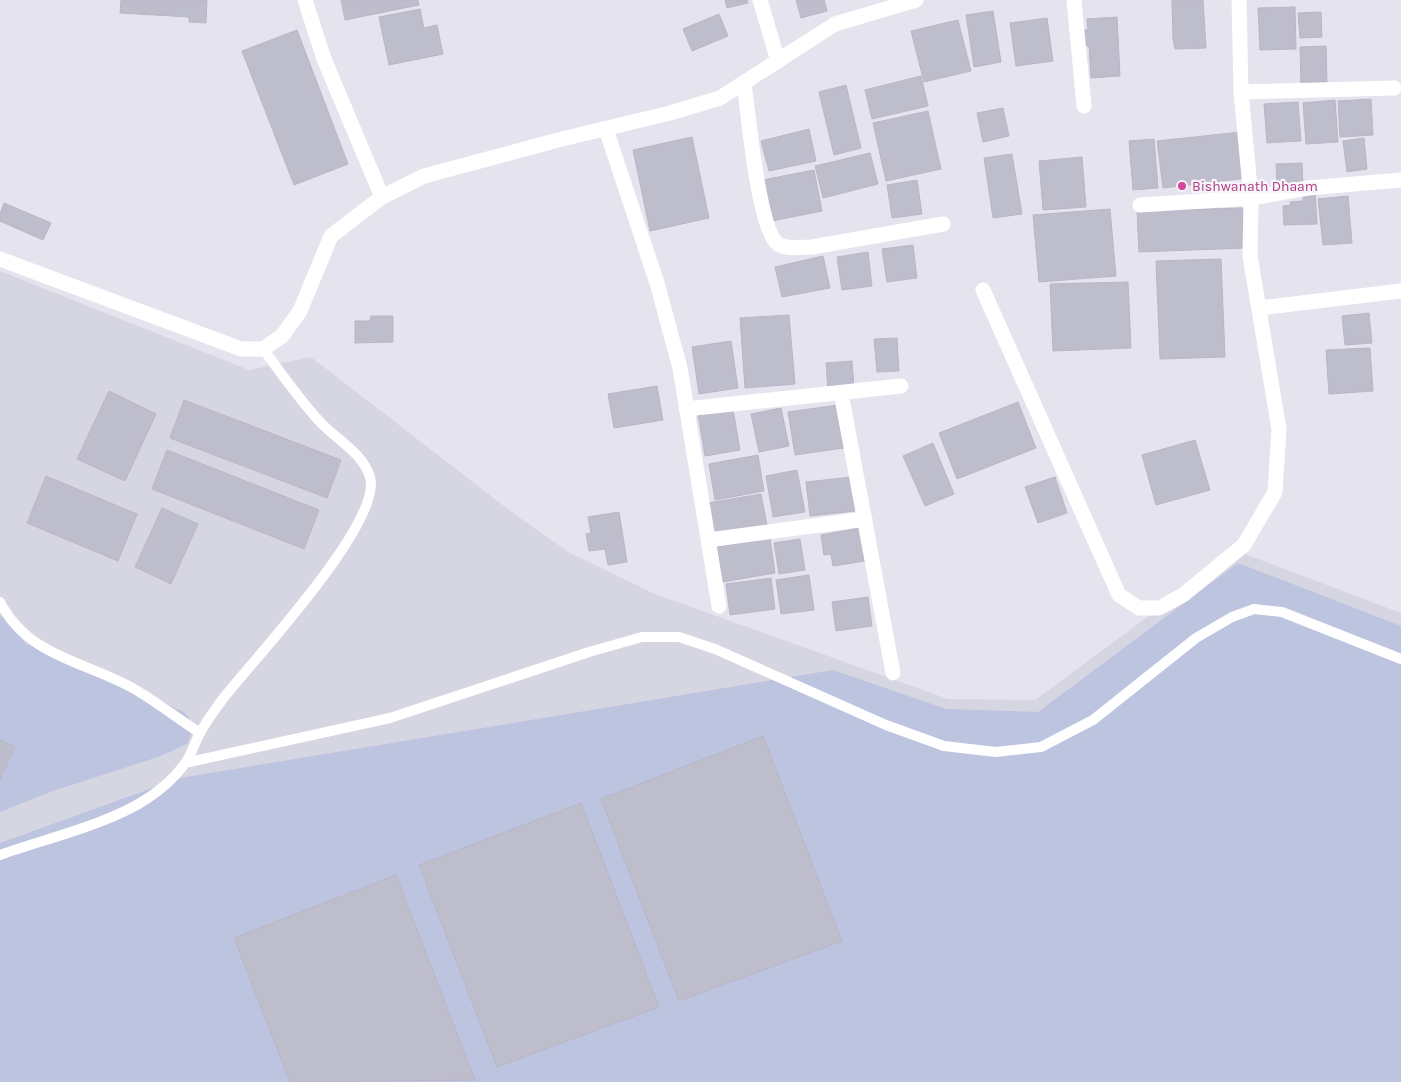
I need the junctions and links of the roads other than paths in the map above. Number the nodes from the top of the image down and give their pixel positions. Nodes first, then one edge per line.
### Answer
1 (306, 0) edge
2 (760, 0) edge
3 (916, 0) edge
4 (1074, 0) edge
5 (1239, 0) edge
6 (778, 61) junction
7 (744, 82) junction
8 (1394, 88) dead end
9 (1241, 92) junction
10 (1084, 106) dead end
11 (606, 128) junction
12 (1401, 180) edge
13 (382, 197) junction
14 (1251, 198) junction
15 (1140, 206) dead end
16 (943, 224) dead end
17 (0, 260) edge
18 (983, 290) dead end
19 (1401, 291) edge
20 (1259, 308) junction
21 (263, 349) junction
22 (902, 386) dead end
23 (841, 393) junction
24 (686, 408) junction
25 (865, 519) junction
26 (708, 540) junction
27 (0, 602) edge
28 (719, 606) dead end
29 (1401, 658) edge
30 (893, 673) dead end
31 (200, 733) junction
32 (185, 764) junction
33 (0, 855) edge

1 - 13 street
2 - 6 street
3 - 6 street
4 - 10 street
5 - 9 street
6 - 7 street
7 - 11 street
7 - 16 street
8 - 9 street
9 - 14 street
11 - 13 street
11 - 24 street
12 - 14 street
13 - 21 street
14 - 15 street
14 - 20 street
17 - 21 street
18 - 20 street
19 - 20 street
21 - 31 lane
22 - 23 street
23 - 24 street
23 - 25 street
24 - 26 street
25 - 26 street
25 - 30 street
26 - 28 street
27 - 31 lane
29 - 32 lane
31 - 32 lane
32 - 33 lane

